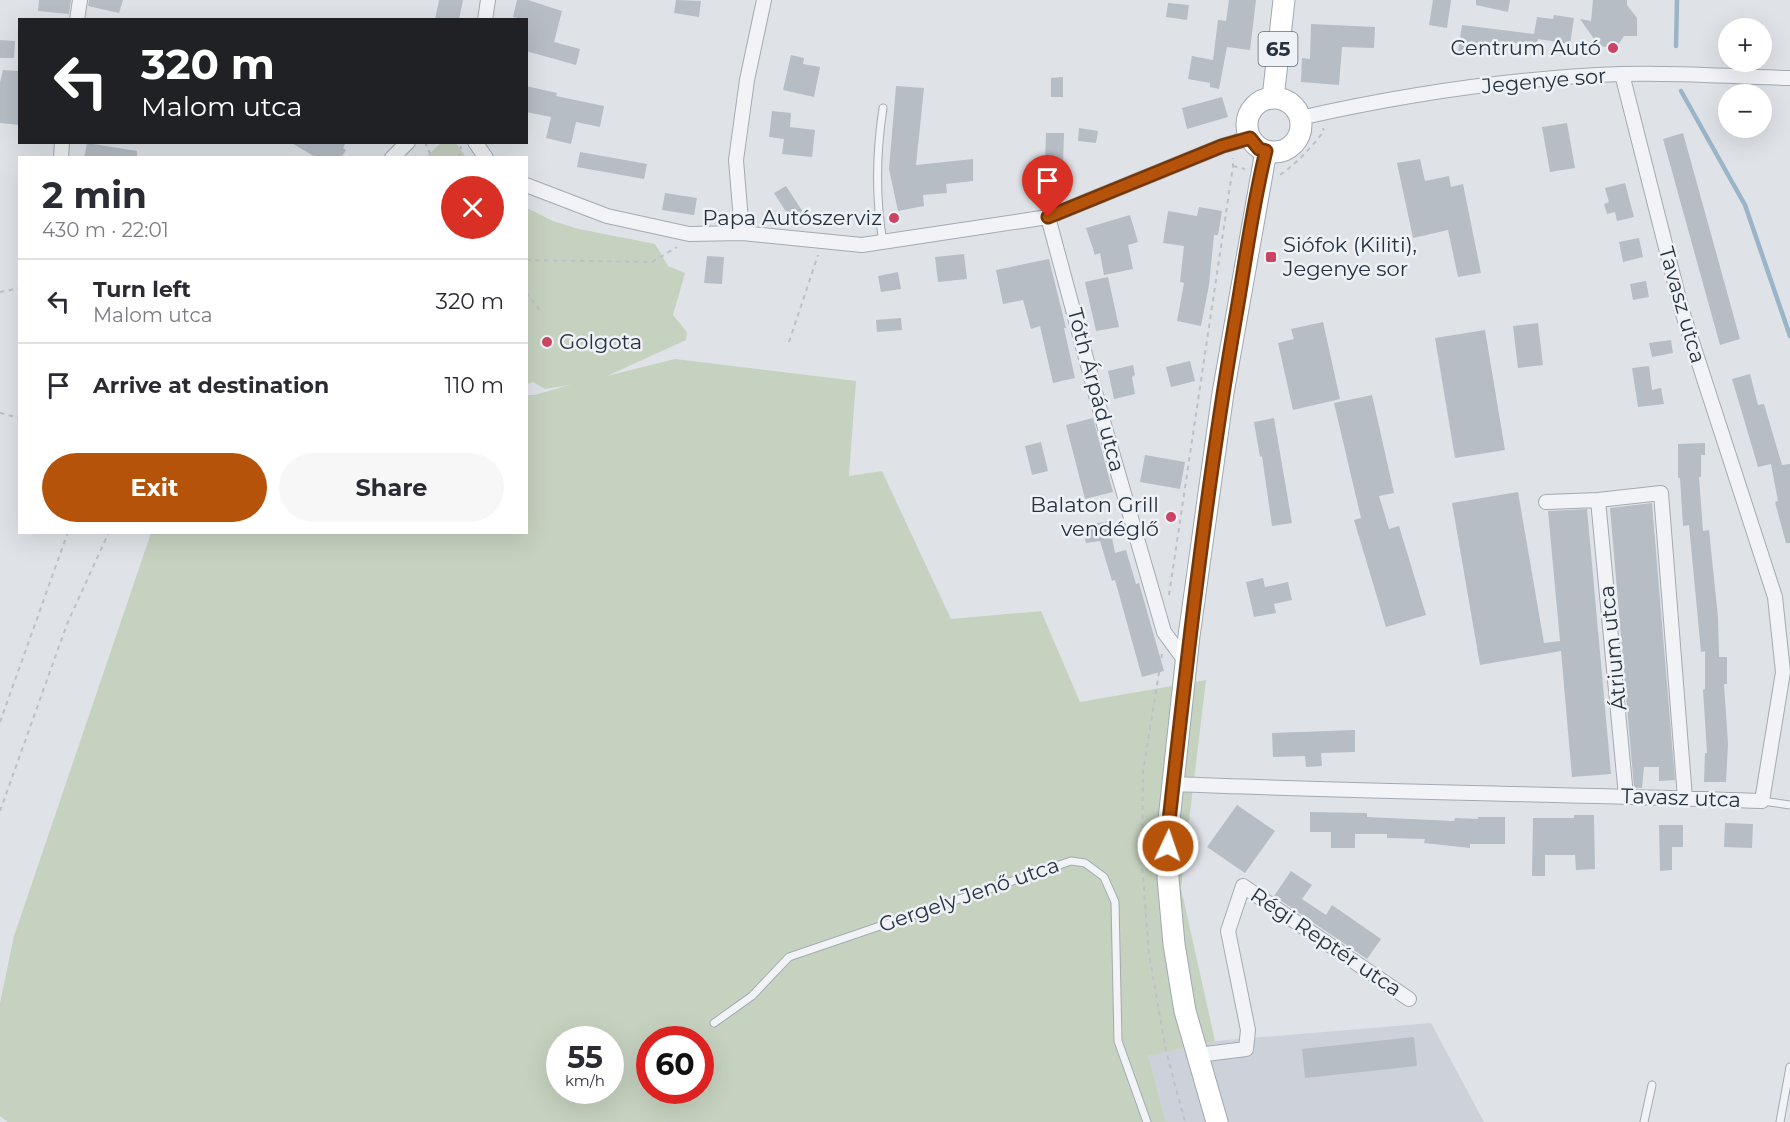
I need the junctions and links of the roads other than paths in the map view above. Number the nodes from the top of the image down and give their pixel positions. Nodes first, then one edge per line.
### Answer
1 (80, 0) edge
2 (488, 0) edge
3 (764, 0) edge
4 (1284, 0) edge
5 (78, 18) edge
6 (485, 18) edge
7 (1622, 74) junction
8 (1790, 78) edge
9 (1273, 98) junction
10 (883, 108) dead end
11 (1309, 116) junction
12 (406, 144) edge
13 (1258, 145) junction
14 (394, 156) edge
15 (528, 186) edge
16 (1048, 217) junction
17 (742, 233) junction
18 (883, 242) junction
19 (1598, 500) junction
20 (1546, 502) dead end
21 (1186, 662) junction
22 (1173, 784) junction
23 (1626, 796) junction
24 (1685, 798) junction
25 (1762, 801) junction
26 (1790, 805) edge
27 (1409, 999) dead end
28 (714, 1023) dead end
29 (1198, 1055) junction
30 (1790, 1067) edge
31 (1652, 1085) dead end
32 (1147, 1122) edge
33 (1217, 1122) edge
34 (1644, 1122) edge
35 (1780, 1122) edge

1 - 5 street
2 - 6 street
3 - 17 street
4 - 9 main road, 65
7 - 8 street, Jegenye sor
7 - 11 street, Jegenye sor
7 - 25 street, Tavasz utca
9 - 11 main road
9 - 13 main road
10 - 18 lane
11 - 13 main road
12 - 14 street
13 - 16 street
13 - 21 main road
15 - 17 street
16 - 18 street
16 - 21 street, Tóth Árpád utca
17 - 18 street
19 - 20 street
19 - 23 street, Átrium utca
19 - 24 street
21 - 22 main road
22 - 23 street, Tavasz utca
22 - 29 main road
23 - 24 street, Tavasz utca
24 - 25 street, Tavasz utca
25 - 26 lane
27 - 29 street, Régi Reptér utca
28 - 32 lane, Gergely Jenő utca
29 - 33 main road
30 - 35 lane
31 - 34 lane

